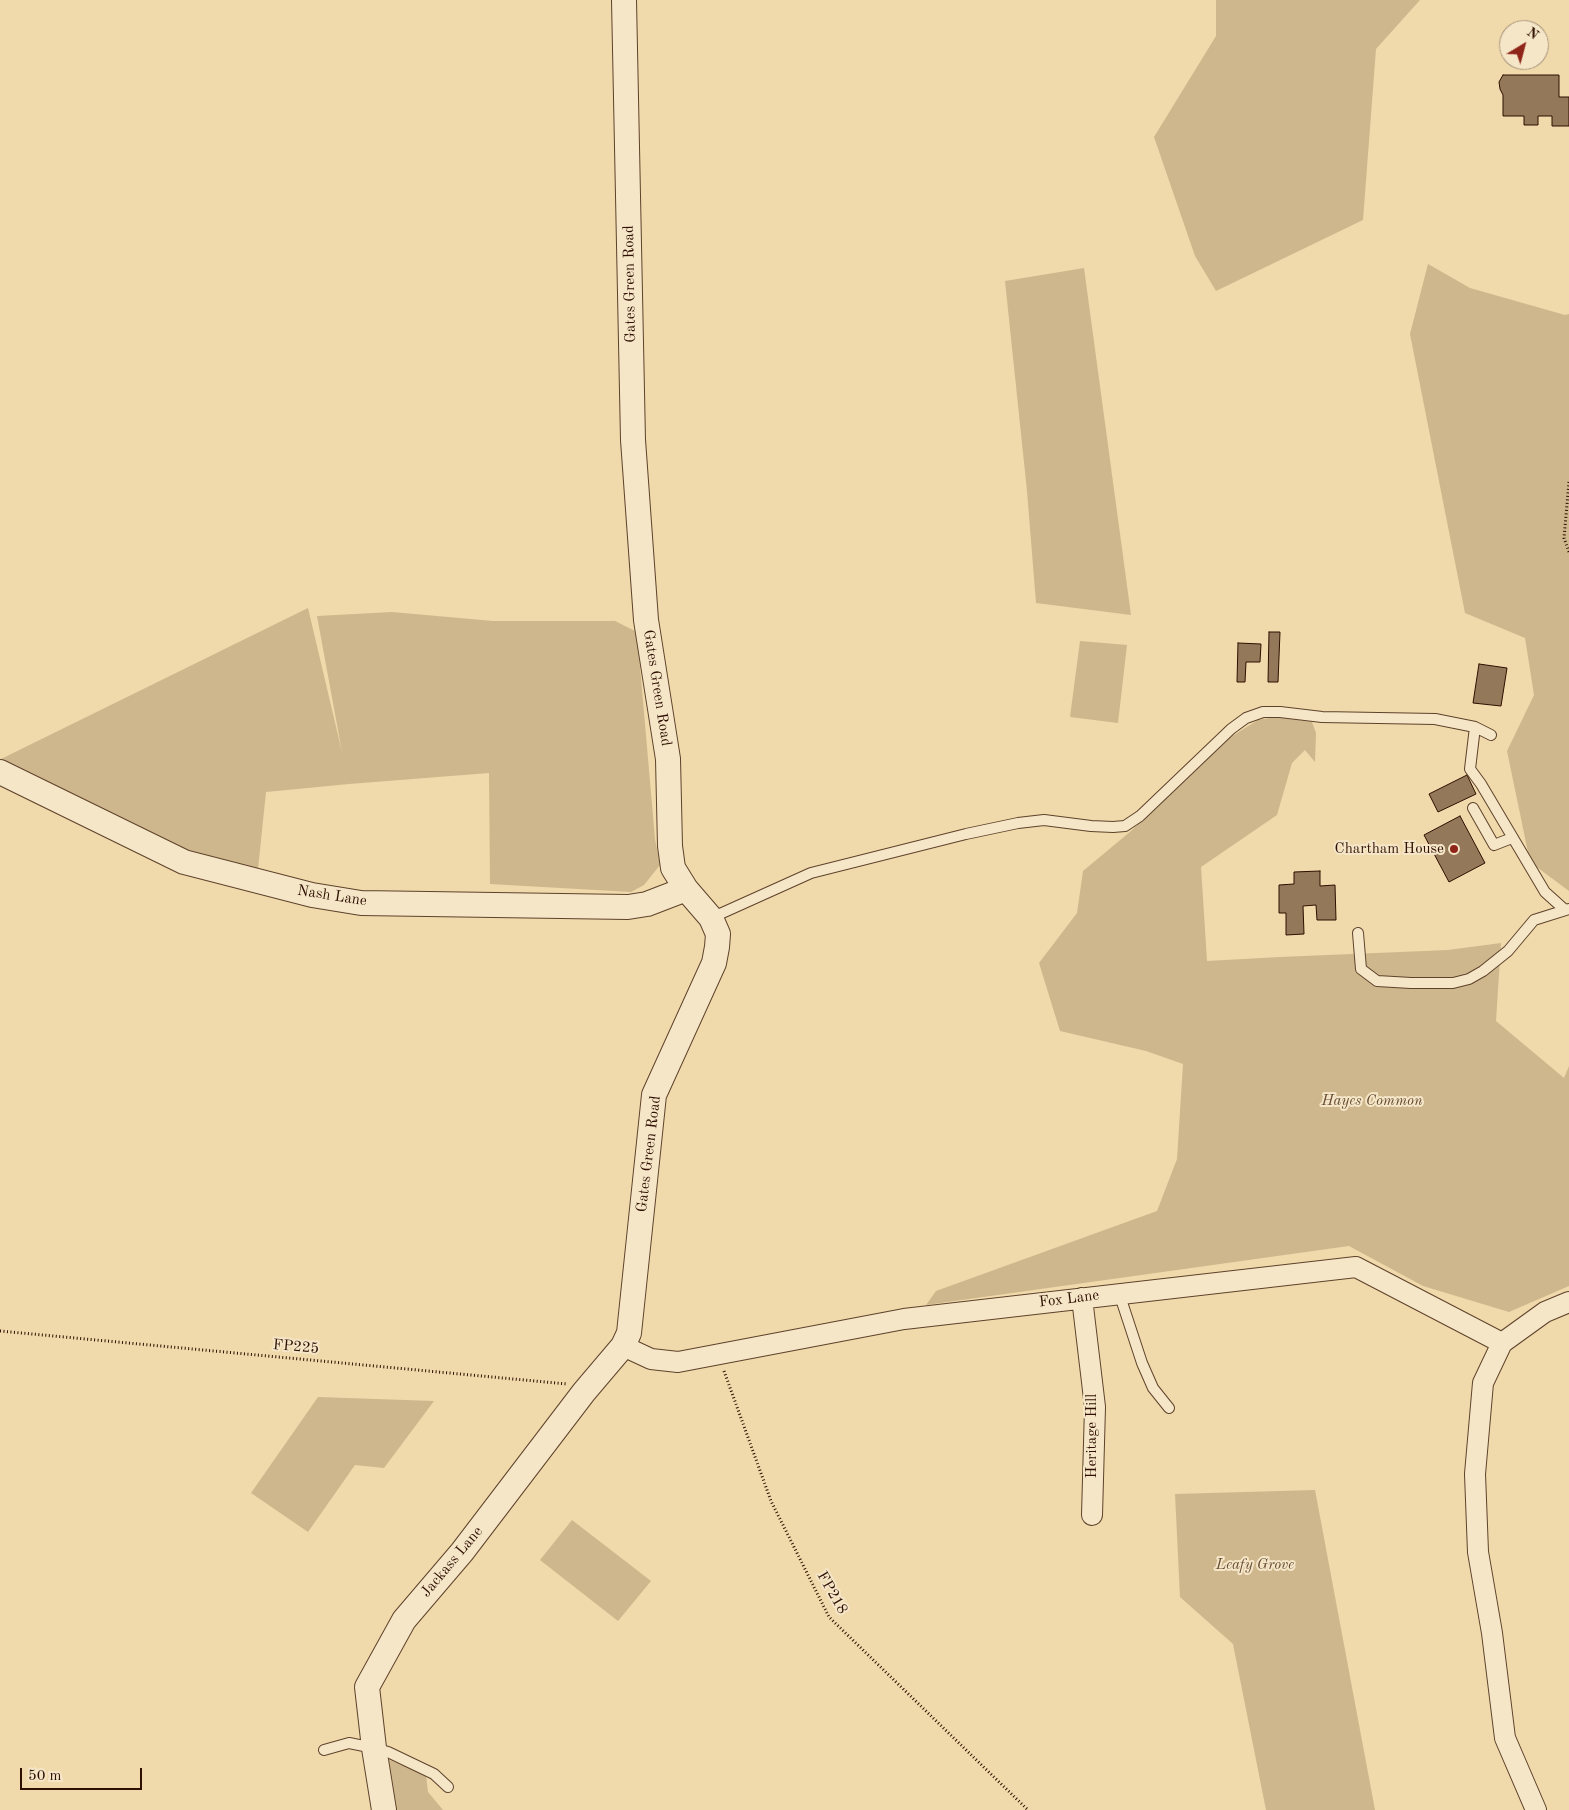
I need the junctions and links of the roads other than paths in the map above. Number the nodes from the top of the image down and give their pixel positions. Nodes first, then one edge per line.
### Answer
1 (624, 0) edge
2 (1475, 727) junction
3 (1491, 735) dead end
4 (0, 772) edge
5 (1473, 808) dead end
6 (1512, 838) junction
7 (686, 889) junction
8 (1567, 909) edge
9 (710, 918) junction
10 (1358, 933) dead end
11 (1119, 1293) junction
12 (1082, 1298) junction
13 (1569, 1302) edge
14 (1502, 1343) junction
15 (623, 1346) junction
16 (1169, 1408) dead end
17 (1092, 1515) dead end
18 (374, 1748) junction
19 (324, 1750) dead end
20 (448, 1787) dead end
21 (384, 1810) edge
22 (1536, 1810) edge

1 - 7 street, Gates Green Road
2 - 3 lane
2 - 6 lane
2 - 9 lane
4 - 7 street, Nash Lane
5 - 6 lane
6 - 8 lane
7 - 9 street, Gates Green Road
8 - 10 lane
9 - 15 street, Gates Green Road
11 - 12 street, Fox Lane
11 - 14 street, Fox Lane
11 - 16 lane
12 - 15 street, Fox Lane
12 - 17 street, Heritage Hill
13 - 14 street
14 - 22 street
15 - 18 street, Jackass Lane
18 - 19 lane
18 - 20 lane
18 - 21 street, Jackass Lane

